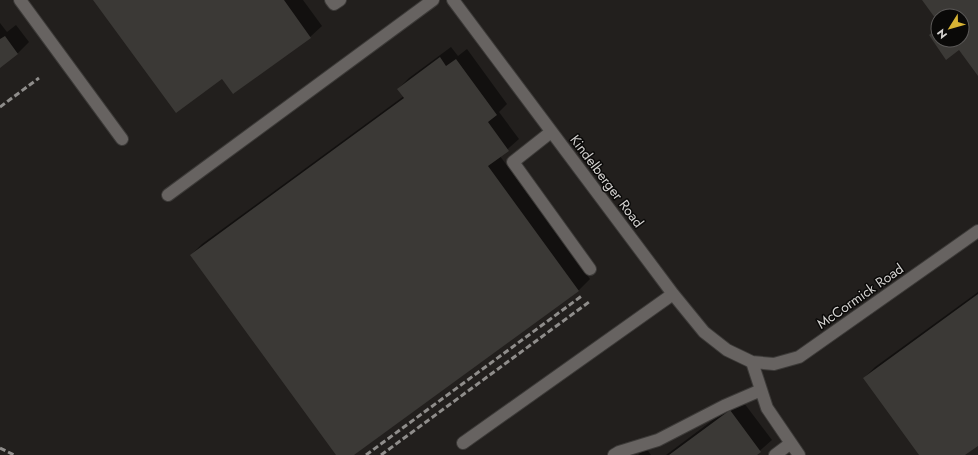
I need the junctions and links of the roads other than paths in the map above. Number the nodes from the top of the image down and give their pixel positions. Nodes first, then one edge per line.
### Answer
1 (20, 0) edge
2 (331, 0) edge
3 (340, 0) edge
4 (433, 0) edge
5 (453, 0) edge
6 (551, 132) junction
7 (122, 139) dead end
8 (168, 195) dead end
9 (978, 231) edge
10 (590, 269) dead end
11 (673, 294) junction
12 (752, 362) junction
13 (761, 390) junction
14 (463, 443) dead end
15 (790, 443) junction
16 (614, 455) edge
17 (775, 455) edge
18 (799, 455) edge

1 - 7 street
2 - 3 street
4 - 8 street
5 - 6 street, Kindelberger Road
6 - 10 street
6 - 11 street, Kindelberger Road
9 - 12 street, McCormick Road
11 - 12 street, Kindelberger Road
11 - 14 street
12 - 13 street
13 - 15 street
13 - 16 street
15 - 17 street
15 - 18 street

